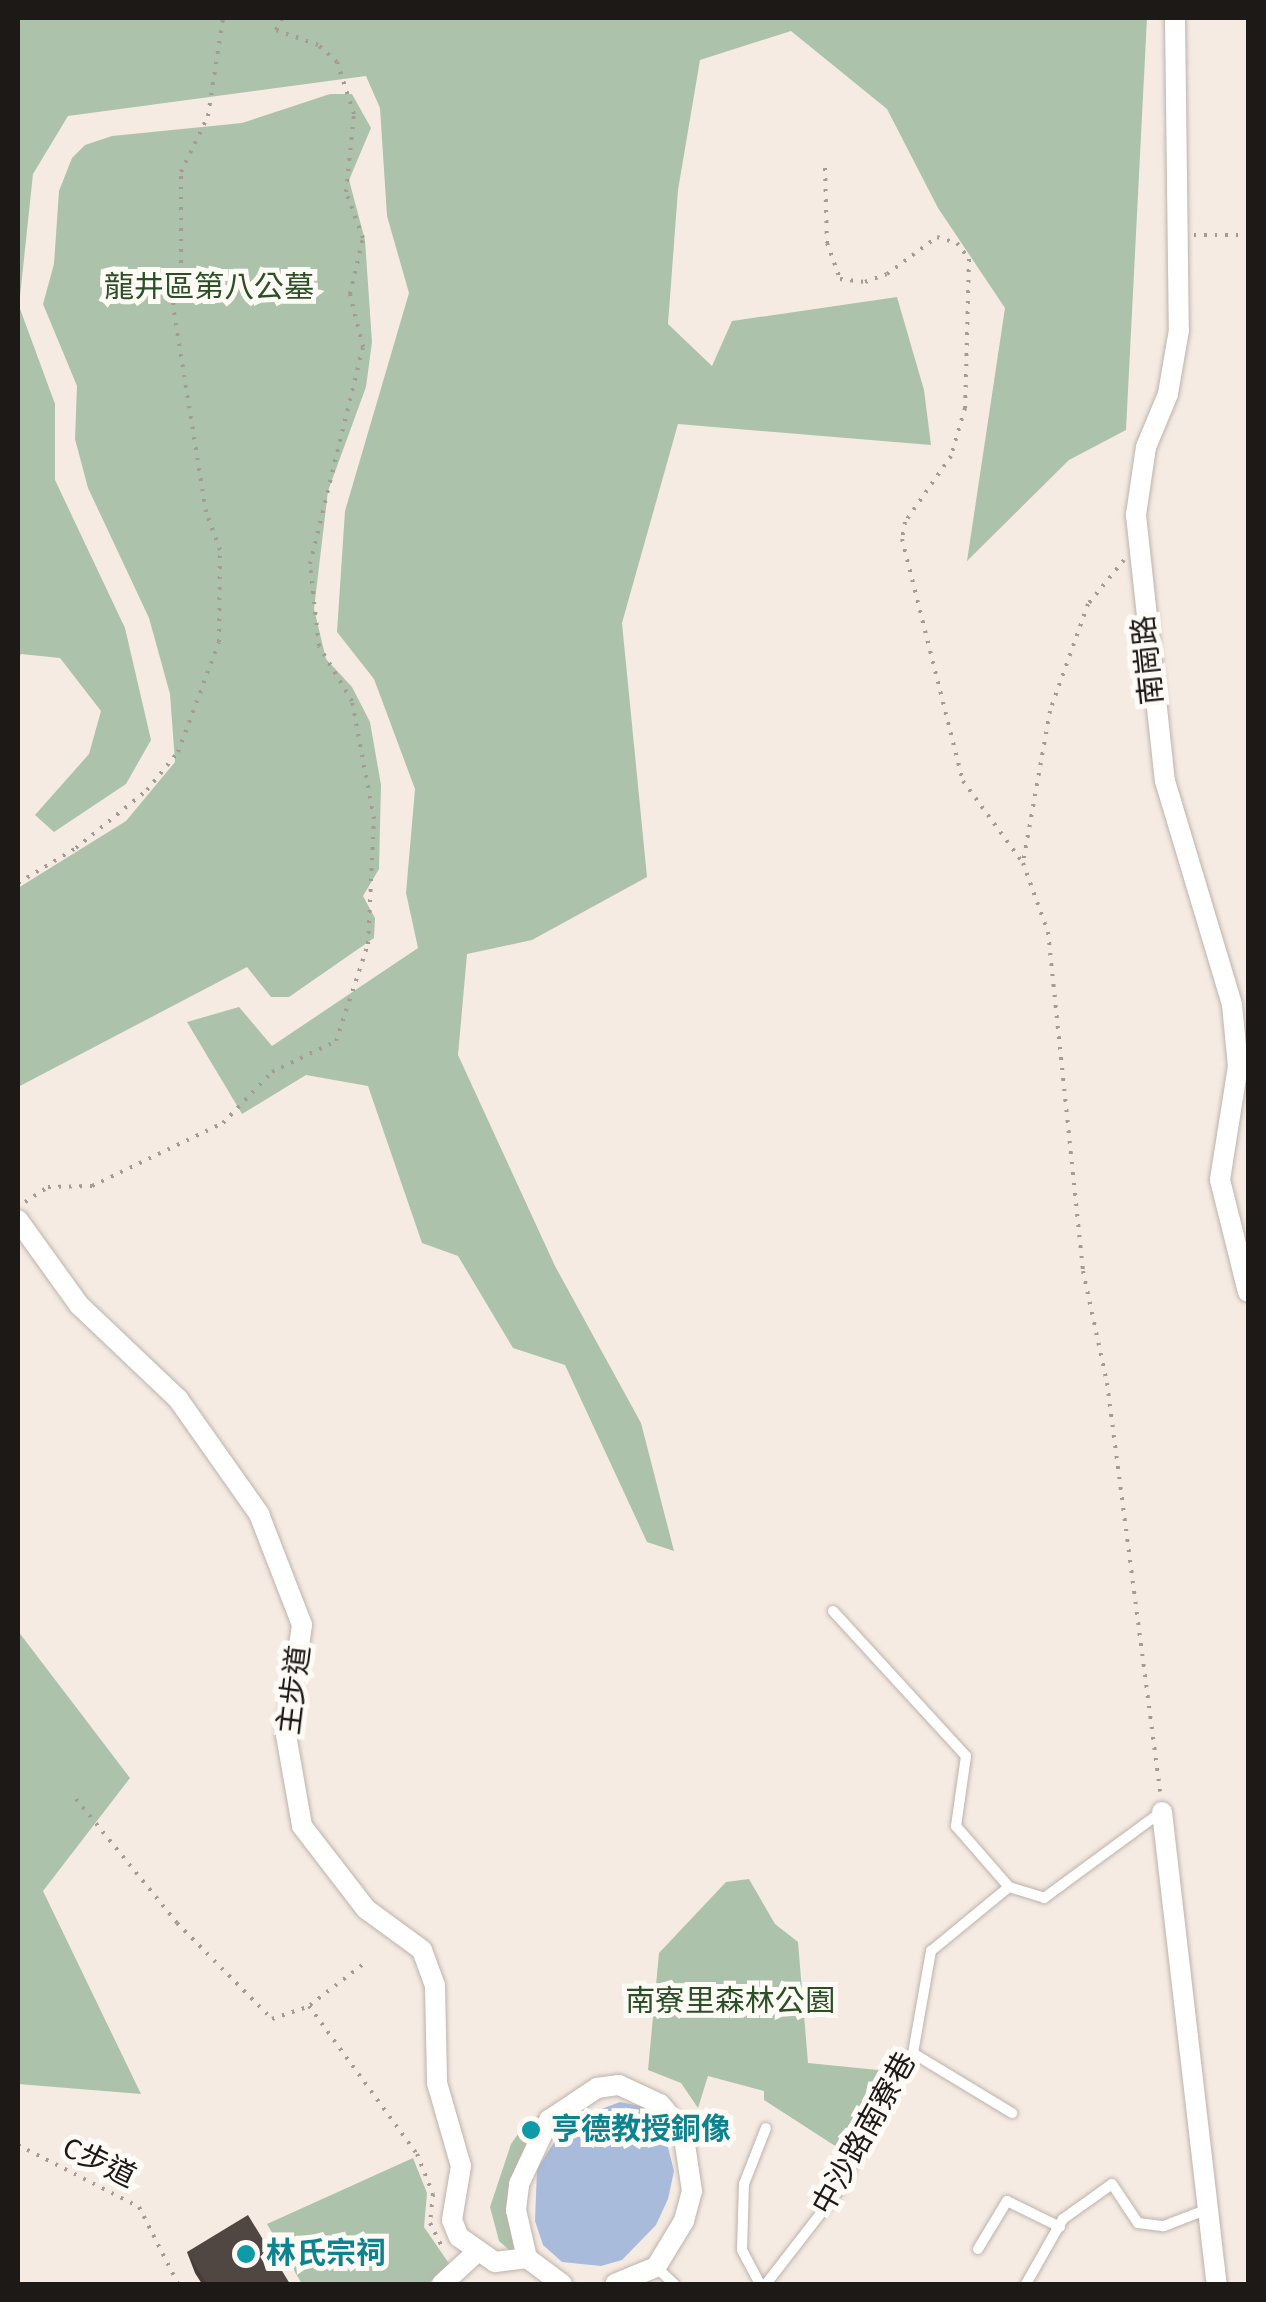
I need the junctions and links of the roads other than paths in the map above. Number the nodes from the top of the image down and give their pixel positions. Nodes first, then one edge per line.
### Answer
1 (1175, 18) edge
2 (18, 1220) edge
3 (1248, 1292) edge
4 (833, 1612) dead end
5 (1162, 1812) joint
6 (1009, 1887) junction
7 (913, 2053) junction
8 (1012, 2113) dead end
9 (766, 2128) dead end
10 (1208, 2209) junction
11 (1060, 2227) junction
12 (978, 2249) dead end
13 (527, 2258) junction
14 (469, 2261) junction
15 (656, 2267) junction
16 (442, 2284) edge
17 (562, 2284) edge
18 (614, 2284) edge
19 (674, 2284) edge
20 (763, 2284) edge
21 (1026, 2284) edge
22 (1217, 2284) edge

1 - 3 street, 南崗路
2 - 14 street, 主步道
4 - 6 lane
5 - 6 lane
5 - 10 street
6 - 7 lane, 中沙路南寮巷
7 - 8 lane
7 - 20 lane, 中沙路南寮巷
9 - 20 lane
10 - 11 lane
10 - 22 street
11 - 12 lane
11 - 21 lane
13 - 14 street
13 - 15 street
13 - 17 street
14 - 16 street
15 - 18 street
15 - 19 lane

